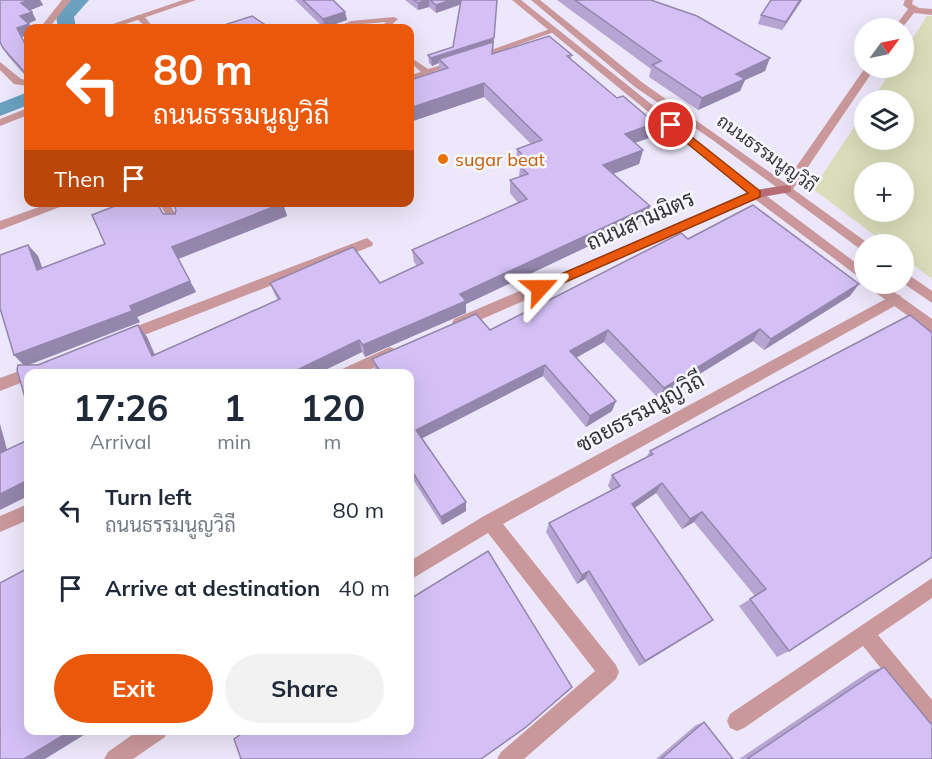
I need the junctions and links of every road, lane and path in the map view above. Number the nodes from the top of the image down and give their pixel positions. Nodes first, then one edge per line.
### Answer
1 (67, 0) edge
2 (192, 0) edge
3 (516, 0) edge
4 (535, 0) edge
5 (927, 1) edge
6 (932, 3) edge
7 (911, 5) edge
8 (932, 12) edge
9 (140, 17) junction
10 (47, 24) edge
11 (118, 24) edge
12 (147, 24) edge
13 (349, 24) edge
14 (388, 24) edge
15 (553, 31) junction
16 (469, 58) edge
17 (414, 62) edge
18 (459, 62) edge
19 (0, 65) edge
20 (427, 72) junction
21 (414, 77) edge
22 (863, 78) edge
23 (24, 83) edge
24 (24, 113) edge
25 (0, 123) edge
26 (787, 189) junction
27 (756, 194) junction
28 (53, 207) edge
29 (167, 207) edge
30 (175, 223) edge
31 (0, 226) edge
32 (854, 239) edge
33 (367, 243) dead end
34 (854, 268) edge
35 (914, 284) edge
36 (888, 294) edge
37 (932, 298) edge
38 (895, 299) junction
39 (932, 327) edge
40 (442, 331) edge
41 (106, 344) edge
42 (399, 350) edge
43 (356, 369) edge
44 (24, 376) edge
45 (0, 385) edge
46 (24, 514) edge
47 (490, 522) junction
48 (0, 524) edge
49 (414, 569) edge
50 (932, 587) edge
51 (865, 634) junction
52 (932, 716) edge
53 (737, 721) dead end
54 (151, 735) edge
55 (115, 759) edge
56 (508, 759) edge

1 - 10 street
2 - 9 street
3 - 15 street, ถนนธรรมนูญวิถี
4 - 26 street, ถนนธรรมนูญวิถี
5 - 6 street
7 - 8 street
9 - 11 street
9 - 12 lane
13 - 14 lane
15 - 16 lane
15 - 27 street, ถนนธรรมนูญวิถี
17 - 20 lane
18 - 20 lane
19 - 23 street
20 - 21 lane
22 - 26 street
24 - 25 street
26 - 27 main road
26 - 32 street, ถนนธรรมนูญวิถี
27 - 34 street, ถนนธรรมนูญวิถี
27 - 40 street, ถนนสามมิตร
28 - 31 street
29 - 30 lane
33 - 41 street
35 - 37 street
36 - 38 street
38 - 39 street
38 - 47 street, ซอยธรรมนูญวิถี
42 - 43 street
44 - 45 street
46 - 48 street
47 - 49 street, ซอยธรรมนูญวิถี
47 - 56 street
50 - 51 street
51 - 52 street
51 - 53 street
54 - 55 street

